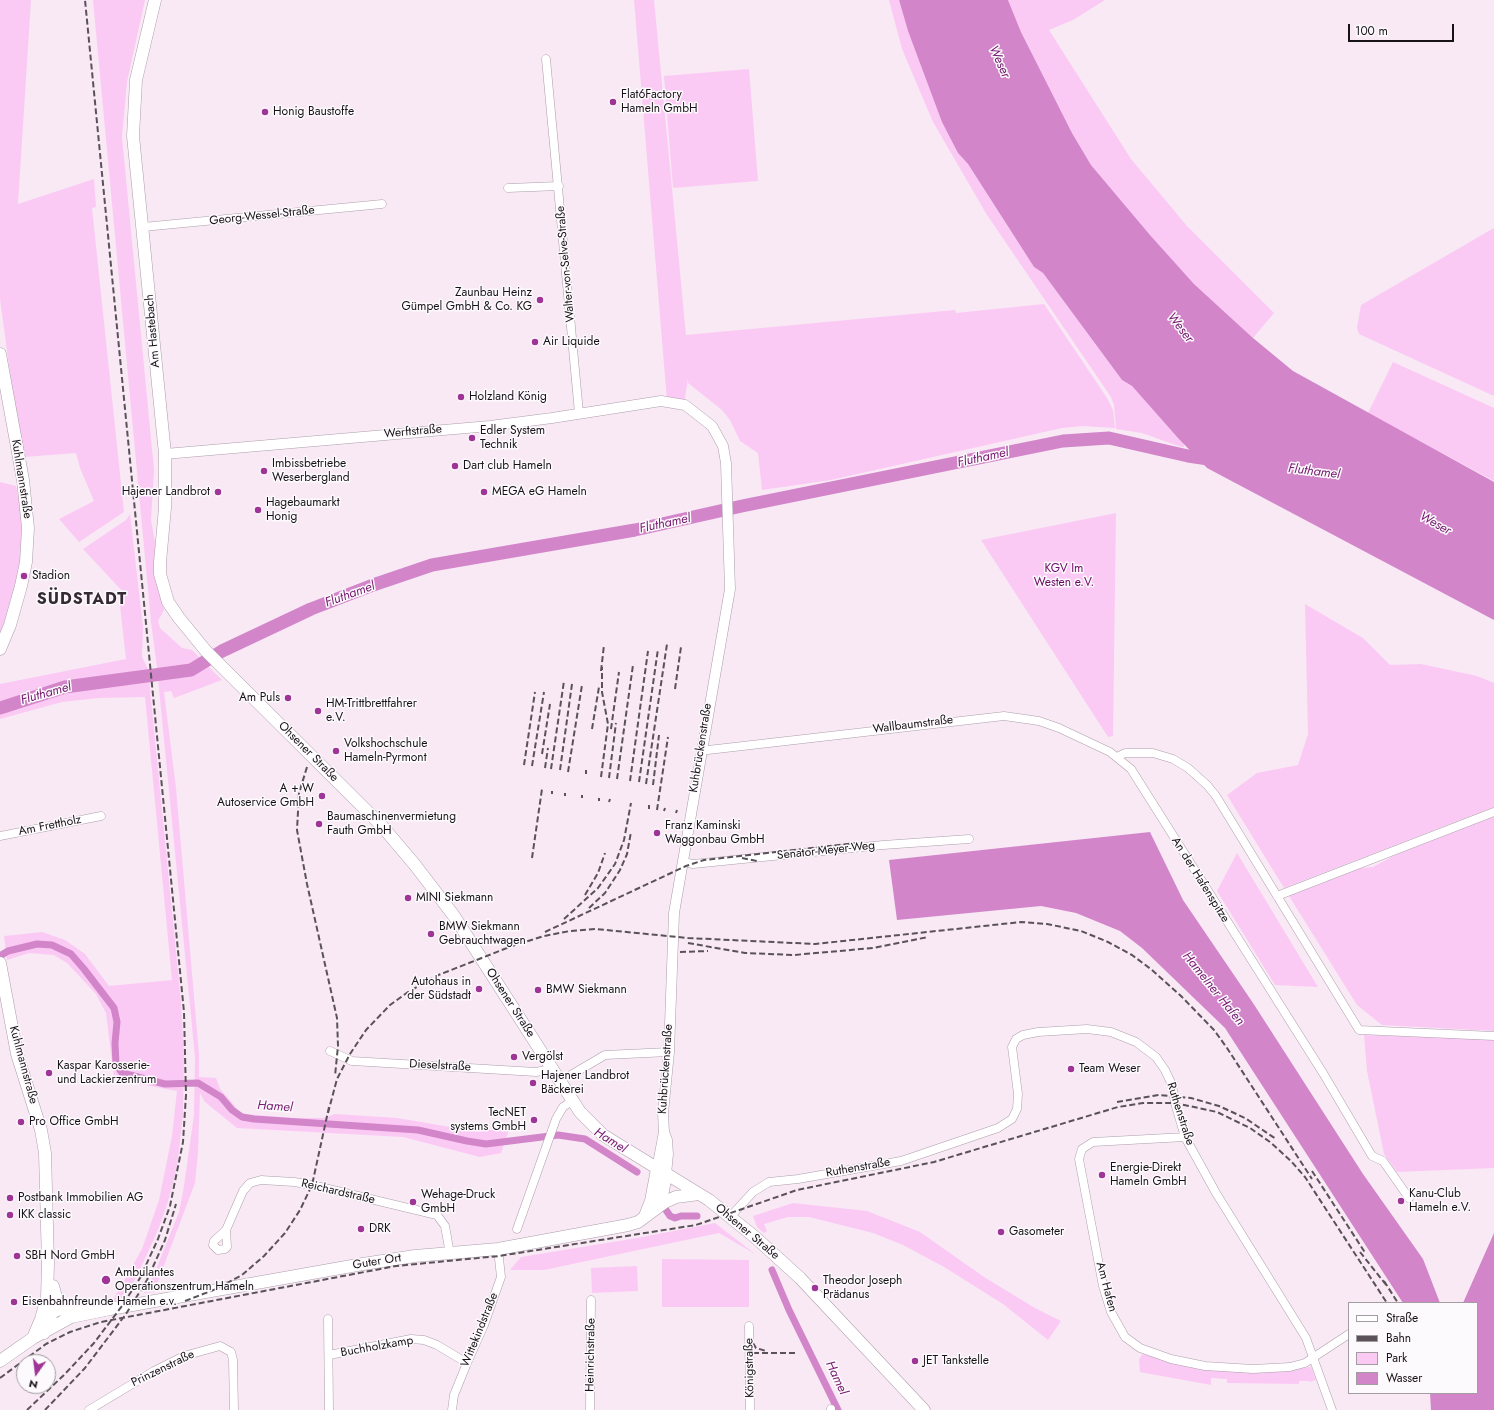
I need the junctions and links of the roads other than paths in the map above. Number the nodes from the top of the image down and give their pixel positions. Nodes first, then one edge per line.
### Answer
1 (154, 0) edge
2 (546, 59) dead end
3 (559, 186) junction
4 (508, 188) dead end
5 (382, 204) dead end
6 (143, 227) junction
7 (0, 354) edge
8 (661, 401) joint
9 (580, 413) junction
10 (165, 454) junction
11 (0, 649) edge
12 (206, 651) joint
13 (702, 749) junction
14 (1117, 757) junction
15 (1494, 812) edge
16 (101, 816) dead end
17 (0, 836) edge
18 (969, 839) dead end
19 (683, 862) junction
20 (1277, 896) junction
21 (0, 963) edge
22 (1494, 1036) edge
23 (330, 1051) dead end
24 (669, 1052) junction
25 (551, 1069) junction
26 (571, 1075) dead end
27 (572, 1101) junction
28 (1185, 1137) junction
29 (661, 1171) junction
30 (699, 1194) junction
31 (1409, 1198) dead end
32 (657, 1208) junction
33 (644, 1217) junction
34 (730, 1217) junction
35 (517, 1229) dead end
36 (226, 1230) dead end
37 (498, 1249) junction
38 (450, 1254) junction
39 (52, 1298) junction
40 (591, 1300) dead end
41 (53, 1313) junction
42 (69, 1313) junction
43 (42, 1319) junction
44 (328, 1319) dead end
45 (750, 1326) dead end
46 (38, 1335) junction
47 (1348, 1335) edge
48 (329, 1355) junction
49 (1314, 1358) junction
50 (0, 1361) edge
51 (467, 1363) junction
52 (917, 1408) edge
53 (89, 1410) edge
54 (234, 1410) edge
55 (329, 1410) edge
56 (452, 1410) edge
57 (590, 1410) edge
58 (750, 1410) edge
59 (1332, 1410) edge

1 - 6 main road, Am Hastebach
2 - 3 street, Walter-von-Selve-Straße
3 - 4 street
3 - 9 street, Walter-von-Selve-Straße
5 - 6 street, Georg-Wessel-Straße
6 - 10 main road, Am Hastebach
7 - 11 main road, Kuhlmannstraße
8 - 9 street, Werftstraße
8 - 13 street, Kuhbrückenstraße
9 - 10 street, Werftstraße
10 - 12 main road, Am Hastebach
12 - 25 main road, Ohsener Straße
13 - 14 street, Wallbaumstraße
13 - 19 street, Kuhbrückenstraße
14 - 20 street
14 - 31 street, An der Hafenspitze
15 - 20 street
16 - 17 street, Am Frettholz
18 - 19 street, Senator-Meyer-Weg
19 - 24 street, Kuhbrückenstraße
20 - 22 street
21 - 39 main road, Kuhlmannstraße
23 - 25 street, Dieselstraße
24 - 26 street
24 - 29 street, Kuhbrückenstraße
25 - 27 main road, Ohsener Straße
27 - 29 main road, Ohsener Straße
27 - 35 street
28 - 34 street, Ruthenstraße
28 - 49 street, Ruthenstraße
28 - 49 street, Am Hafen
29 - 30 main road, Ohsener Straße
29 - 32 main road
29 - 33 main road
30 - 32 main road, Guter Ort
30 - 34 main road, Ohsener Straße
32 - 33 main road, Guter Ort
33 - 37 main road, Guter Ort
34 - 52 main road, Ohsener Straße
36 - 38 street, Reichardstraße
37 - 38 main road, Guter Ort
37 - 51 street, Wittekindstraße
38 - 42 main road, Guter Ort
39 - 41 main road
39 - 42 main road
39 - 43 main road, Kuhlmannstraße
40 - 57 street, Heinrichstraße
41 - 42 main road
41 - 43 main road
41 - 46 main road, Kuhlmannstraße
42 - 46 main road
43 - 46 main road, Kuhlmannstraße
44 - 48 street
45 - 58 street, Königstraße
46 - 50 main road, Kuhlmannstraße
47 - 49 street, Am Hafen
48 - 51 street, Buchholzkamp
48 - 55 street
49 - 59 street, Ruthenstraße
51 - 56 street, Wittekindstraße
53 - 54 street, Prinzenstraße

